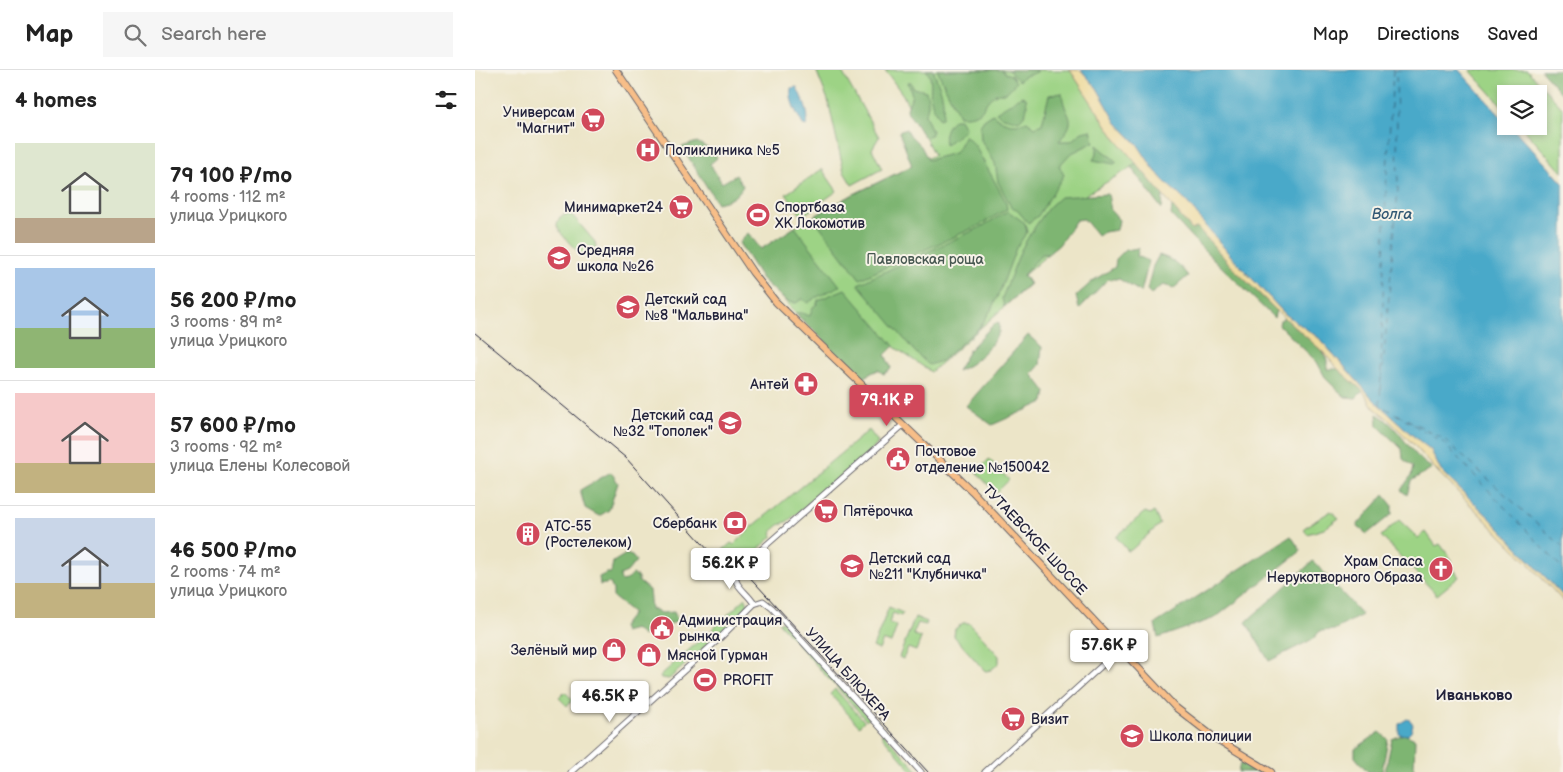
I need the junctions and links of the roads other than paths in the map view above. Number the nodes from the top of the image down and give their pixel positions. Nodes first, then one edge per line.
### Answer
1 (616, 70) edge
2 (903, 426) junction
3 (754, 604) junction
4 (1120, 649) junction
5 (571, 772) edge
6 (921, 772) edge
7 (985, 772) edge
8 (1271, 772) edge

1 - 2 main road, ТУТАЕВСКОЕ ШОССЕ
2 - 3 street
2 - 4 main road, ТУТАЕВСКОЕ ШОССЕ
3 - 5 street
3 - 6 street, УЛИЦА БЛЮХЕРА
4 - 7 street
4 - 8 main road, ТУТАЕВСКОЕ ШОССЕ

